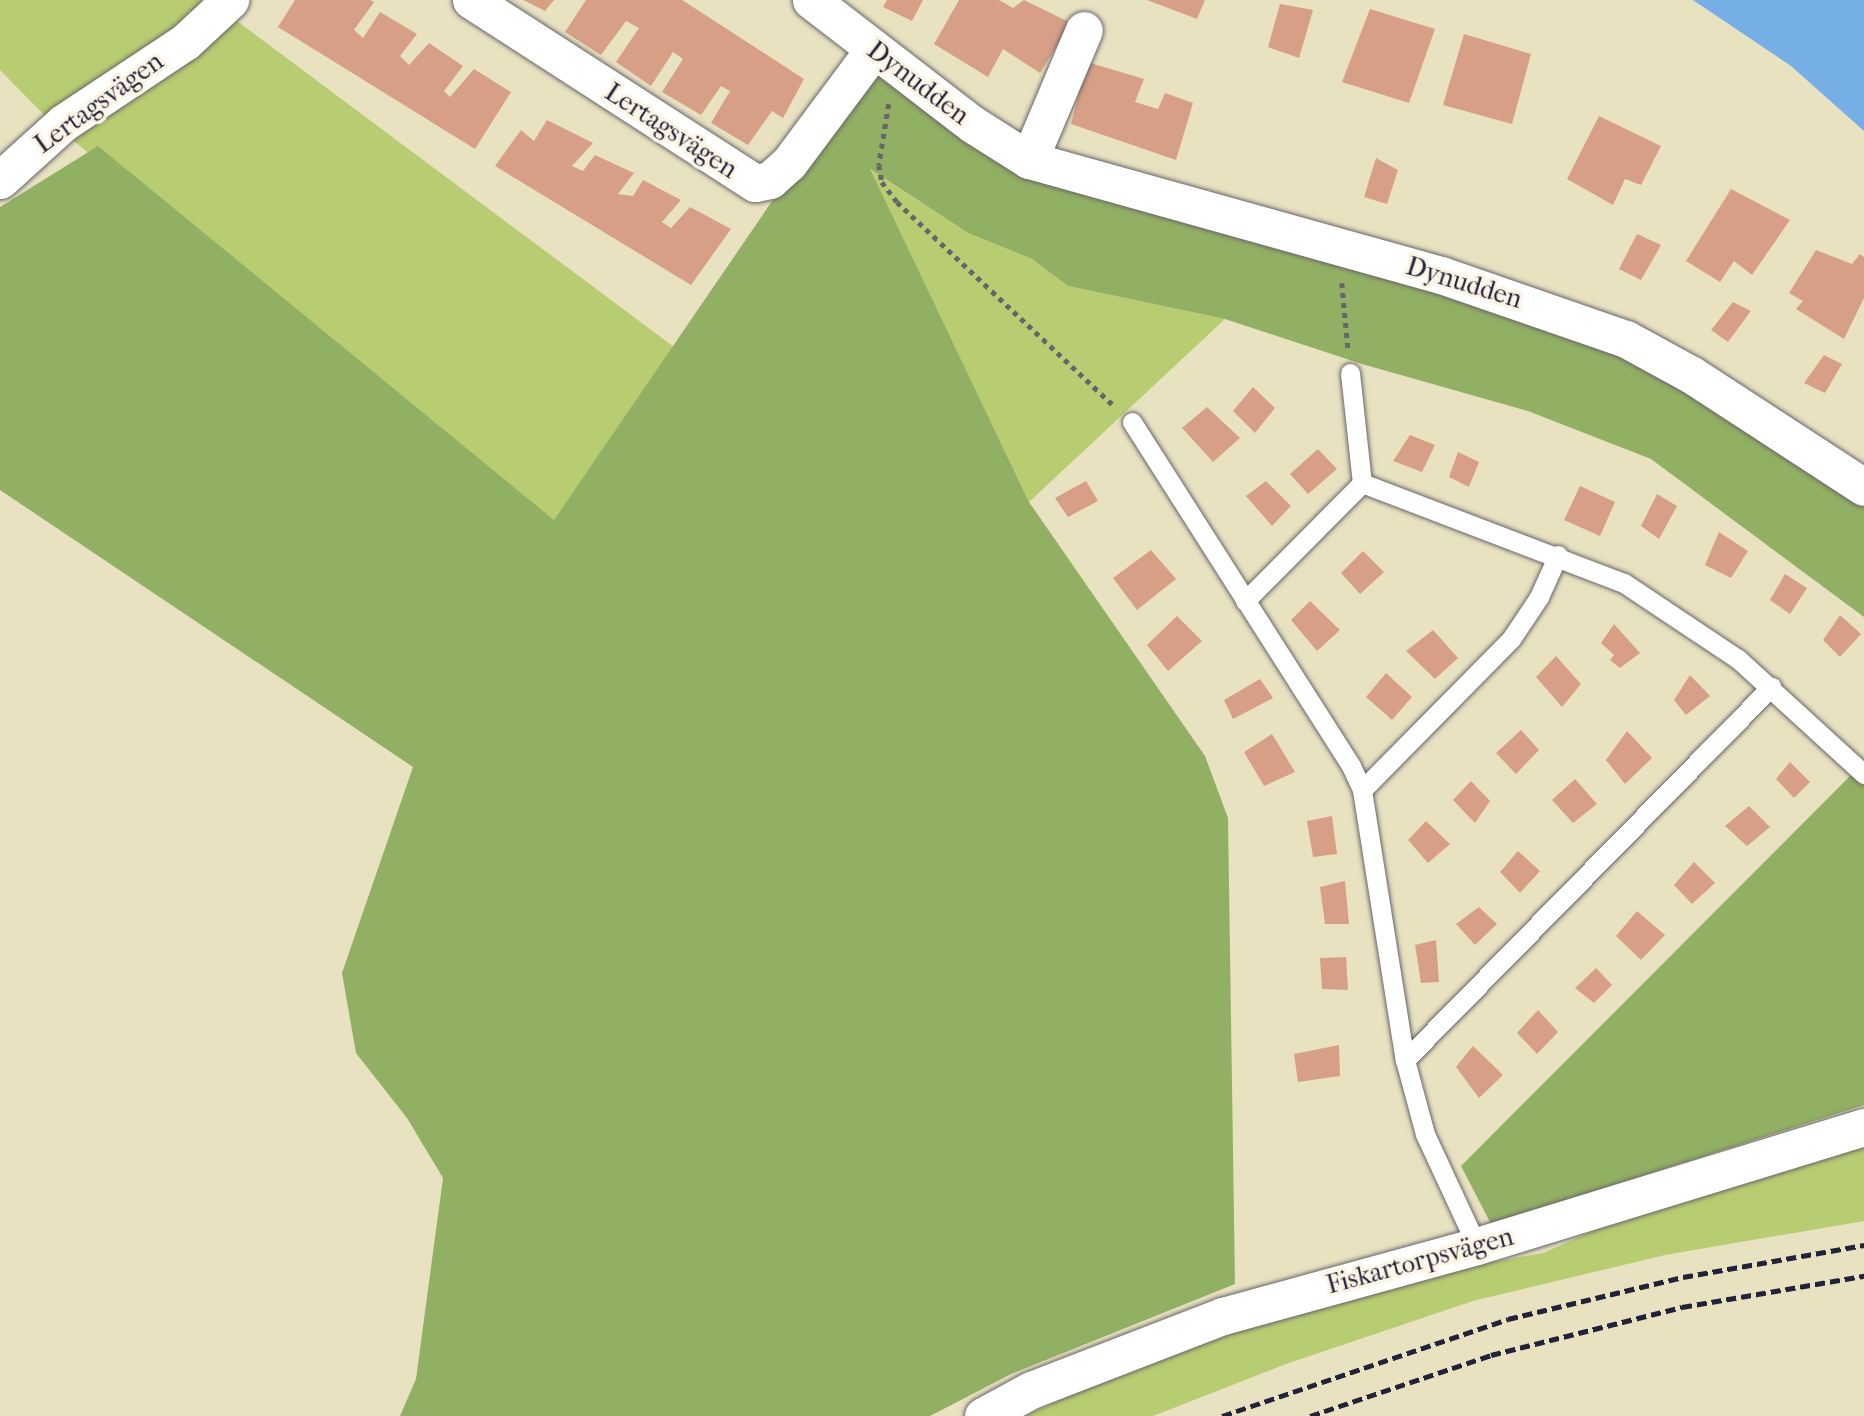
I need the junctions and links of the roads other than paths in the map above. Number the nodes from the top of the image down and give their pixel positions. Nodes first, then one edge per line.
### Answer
1 (230, 0) edge
2 (471, 0) edge
3 (811, 0) edge
4 (1084, 30) dead end
5 (874, 49) junction
6 (1029, 160) junction
7 (0, 180) edge
8 (1350, 373) road end
9 (1132, 422) road end
10 (1362, 483) junction
11 (1864, 487) edge
12 (1558, 555) junction
13 (1245, 601) junction
14 (1771, 687) junction
15 (1864, 774) edge
16 (1362, 790) junction
17 (1405, 1060) junction
18 (1864, 1127) edge
19 (1477, 1246) junction
20 (983, 1416) edge

1 - 7 street, Lertagsvägen
2 - 5 street, Lertagsvägen
3 - 5 street, Dynudden
4 - 6 street
5 - 6 street, Dynudden
6 - 11 street, Dynudden
8 - 10 lane
9 - 13 lane
10 - 12 lane
10 - 13 lane
12 - 14 lane
12 - 16 lane
13 - 16 lane
14 - 15 lane
14 - 17 lane
16 - 17 lane
17 - 19 lane
18 - 19 street, Fiskartorpsvägen
19 - 20 street, Fiskartorpsvägen

